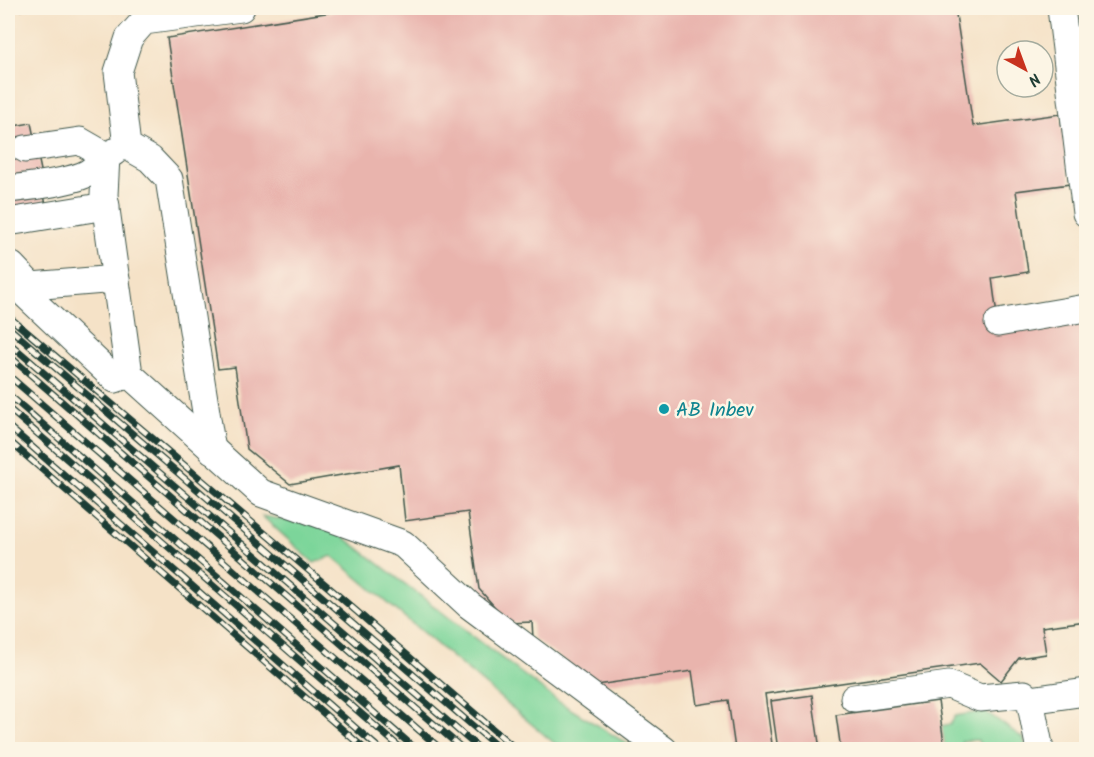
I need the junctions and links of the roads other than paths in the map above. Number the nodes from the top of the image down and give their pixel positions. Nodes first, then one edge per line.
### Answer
1 (241, 8) edge
2 (1061, 8) edge
3 (24, 149) dead end
4 (117, 151) junction
5 (8, 189) edge
6 (106, 206) junction
7 (1086, 213) edge
8 (8, 222) edge
9 (8, 261) edge
10 (8, 279) edge
11 (116, 279) junction
12 (1086, 308) edge
13 (998, 323) dead end
14 (129, 374) junction
15 (210, 439) junction
16 (1086, 692) edge
17 (854, 699) dead end
18 (1030, 700) junction
19 (664, 750) edge
20 (1040, 750) edge

1 - 4 lane
2 - 7 lane
3 - 4 lane
4 - 5 lane
4 - 6 lane
4 - 15 lane
6 - 8 lane
6 - 11 lane
9 - 11 lane
10 - 14 lane
11 - 14 lane
12 - 13 lane
14 - 15 lane
15 - 19 lane
16 - 18 lane
17 - 18 lane
18 - 20 lane

